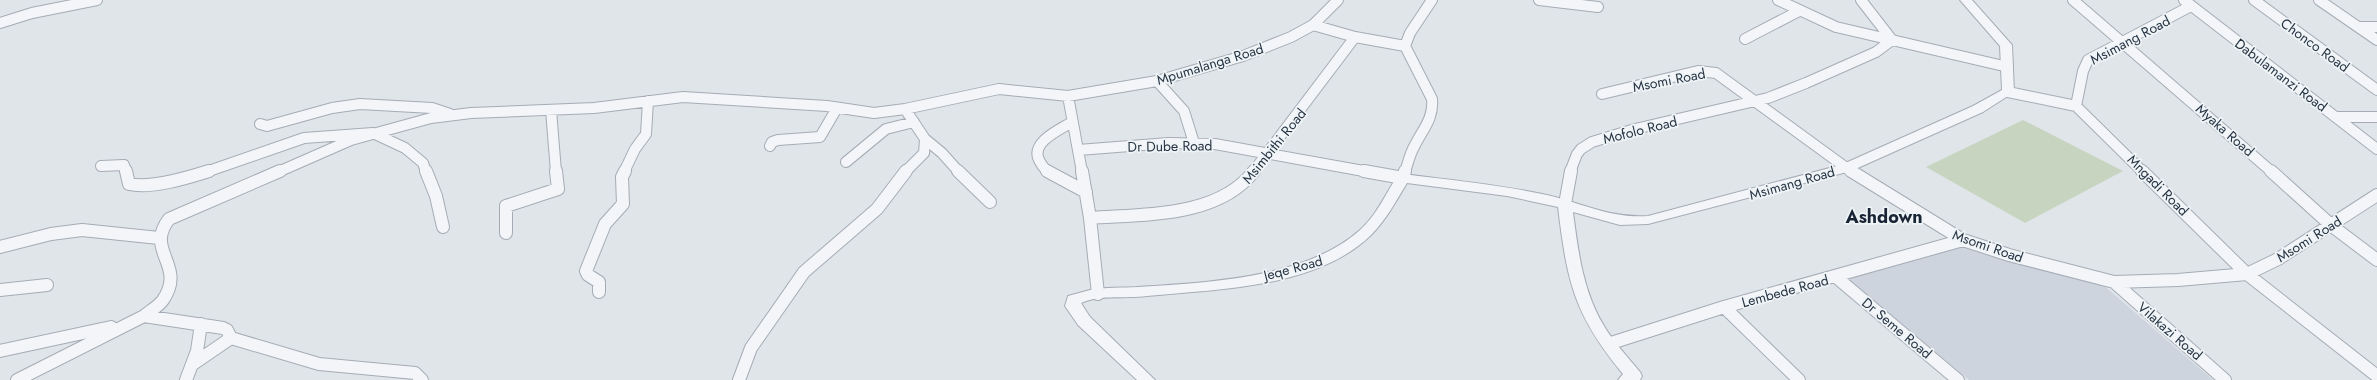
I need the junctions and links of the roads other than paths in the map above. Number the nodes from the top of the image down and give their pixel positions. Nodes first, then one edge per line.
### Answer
1 (63, 0) edge
2 (97, 0) edge
3 (1338, 0) edge
4 (1432, 0) edge
5 (1539, 0) edge
6 (1778, 0) edge
7 (1861, 0) edge
8 (1966, 0) edge
9 (2073, 0) edge
10 (2254, 0) edge
11 (2319, 0) edge
12 (2188, 3) edge
13 (1598, 7) dead end
14 (1799, 11) junction
15 (32, 13) junction
16 (0, 23) edge
17 (1313, 26) junction
18 (2357, 27) junction
19 (2377, 27) edge
20 (1355, 37) junction
21 (1745, 39) dead end
22 (1892, 40) junction
23 (2377, 40) edge
24 (2121, 42) junction
25 (1406, 46) junction
26 (2008, 66) junction
27 (1157, 81) junction
28 (2377, 90) edge
29 (2008, 92) junction
30 (1602, 94) dead end
31 (1068, 96) junction
32 (648, 101) junction
33 (1757, 101) junction
34 (2076, 106) junction
35 (837, 108) junction
36 (906, 109) junction
37 (551, 110) junction
38 (451, 115) junction
39 (2337, 117) junction
40 (2377, 117) edge
41 (914, 122) junction
42 (1072, 122) junction
43 (260, 124) dead end
44 (373, 133) junction
45 (925, 139) junction
46 (1194, 143) junction
47 (770, 146) dead end
48 (1078, 150) junction
49 (2377, 150) edge
50 (1268, 152) junction
51 (846, 162) dead end
52 (101, 166) dead end
53 (1846, 168) junction
54 (1403, 178) junction
55 (1086, 192) junction
56 (2377, 195) edge
57 (990, 202) dead end
58 (1565, 204) junction
59 (1090, 218) junction
60 (2332, 226) junction
61 (443, 227) dead end
62 (506, 233) dead end
63 (159, 238) junction
64 (1963, 240) junction
65 (0, 247) edge
66 (2377, 260) edge
67 (2247, 274) junction
68 (1836, 277) junction
69 (2114, 282) junction
70 (47, 285) dead end
71 (0, 290) edge
72 (599, 292) dead end
73 (1098, 294) junction
74 (1724, 307) junction
75 (144, 316) junction
76 (129, 323) junction
77 (201, 324) junction
78 (232, 338) junction
79 (1608, 344) junction
80 (0, 351) edge
81 (193, 364) junction
82 (2377, 376) edge
83 (1632, 379) edge
84 (17, 380) edge
85 (186, 380) edge
86 (422, 380) edge
87 (739, 380) edge
88 (1147, 380) edge
89 (1799, 380) edge
90 (1958, 380) edge
91 (2226, 380) edge

1 - 15 street
2 - 15 street
3 - 17 street, Mpumalanga Road
4 - 25 street
5 - 13 street
6 - 14 street
7 - 22 street
8 - 26 street
9 - 24 street, Myaka Road
10 - 28 street, Chonco Road
11 - 18 street
12 - 24 street, Msimang Road
12 - 39 street, Dabulamanzi Road
14 - 21 street
14 - 22 street
15 - 16 street
17 - 20 street
17 - 27 street, Mpumalanga Road
18 - 19 street
18 - 23 street
20 - 25 street
20 - 50 street, Msimbithi Road
22 - 26 street
22 - 33 street, Mofolo Road
24 - 34 street, Msimang Road
24 - 60 street, Myaka Road
25 - 54 street, Jeqe Road
26 - 29 street
27 - 31 street, Mpumalanga Road
27 - 46 street
29 - 34 street
29 - 53 street, Msimang Road
30 - 33 street, Msomi Road
31 - 36 street, Mpumalanga Road
31 - 42 street
32 - 35 street, Mpumalanga Road
32 - 37 street, Mpumalanga Road
32 - 72 street
33 - 53 street, Msomi Road
33 - 58 street, Mofolo Road
34 - 67 street, Mngadi Road
35 - 36 street, Mpumalanga Road
35 - 47 street
36 - 41 street
37 - 38 street, Mpumalanga Road
37 - 62 street
38 - 43 street
38 - 44 street, Mpumalanga Road
39 - 40 street
39 - 49 street, Dabulamanzi Road
41 - 45 street
41 - 51 street
42 - 48 street
42 - 55 street
44 - 52 street
44 - 61 street
44 - 63 street
45 - 57 street
45 - 87 street
46 - 48 street, Dr Dube Road
46 - 50 street, Dr Dube Road
48 - 55 street
50 - 54 street, Dr Dube Road
50 - 59 street, Msimbithi Road
53 - 58 street, Msimang Road
53 - 64 street, Msomi Road
54 - 58 street, Msimang Road
54 - 73 street, Jeqe Road
55 - 59 street
56 - 60 street, Msomi Road
58 - 79 street
59 - 73 street
60 - 66 street, Myaka Road
60 - 67 street, Msomi Road
63 - 65 street
63 - 75 street
64 - 68 street, Lembede Road
64 - 69 street, Msomi Road
67 - 69 street, Msomi Road
67 - 82 street, Mngadi Road
68 - 74 street, Lembede Road
68 - 90 street, Dr Seme Road
69 - 91 street, Vilakazi Road
70 - 71 street
73 - 88 street, Jeqe Road
74 - 79 street, Lembede Road
74 - 89 street
75 - 76 street
75 - 77 street
76 - 80 street
76 - 84 street
77 - 78 street
77 - 81 street
78 - 81 street
78 - 86 street
79 - 83 street
81 - 85 street

